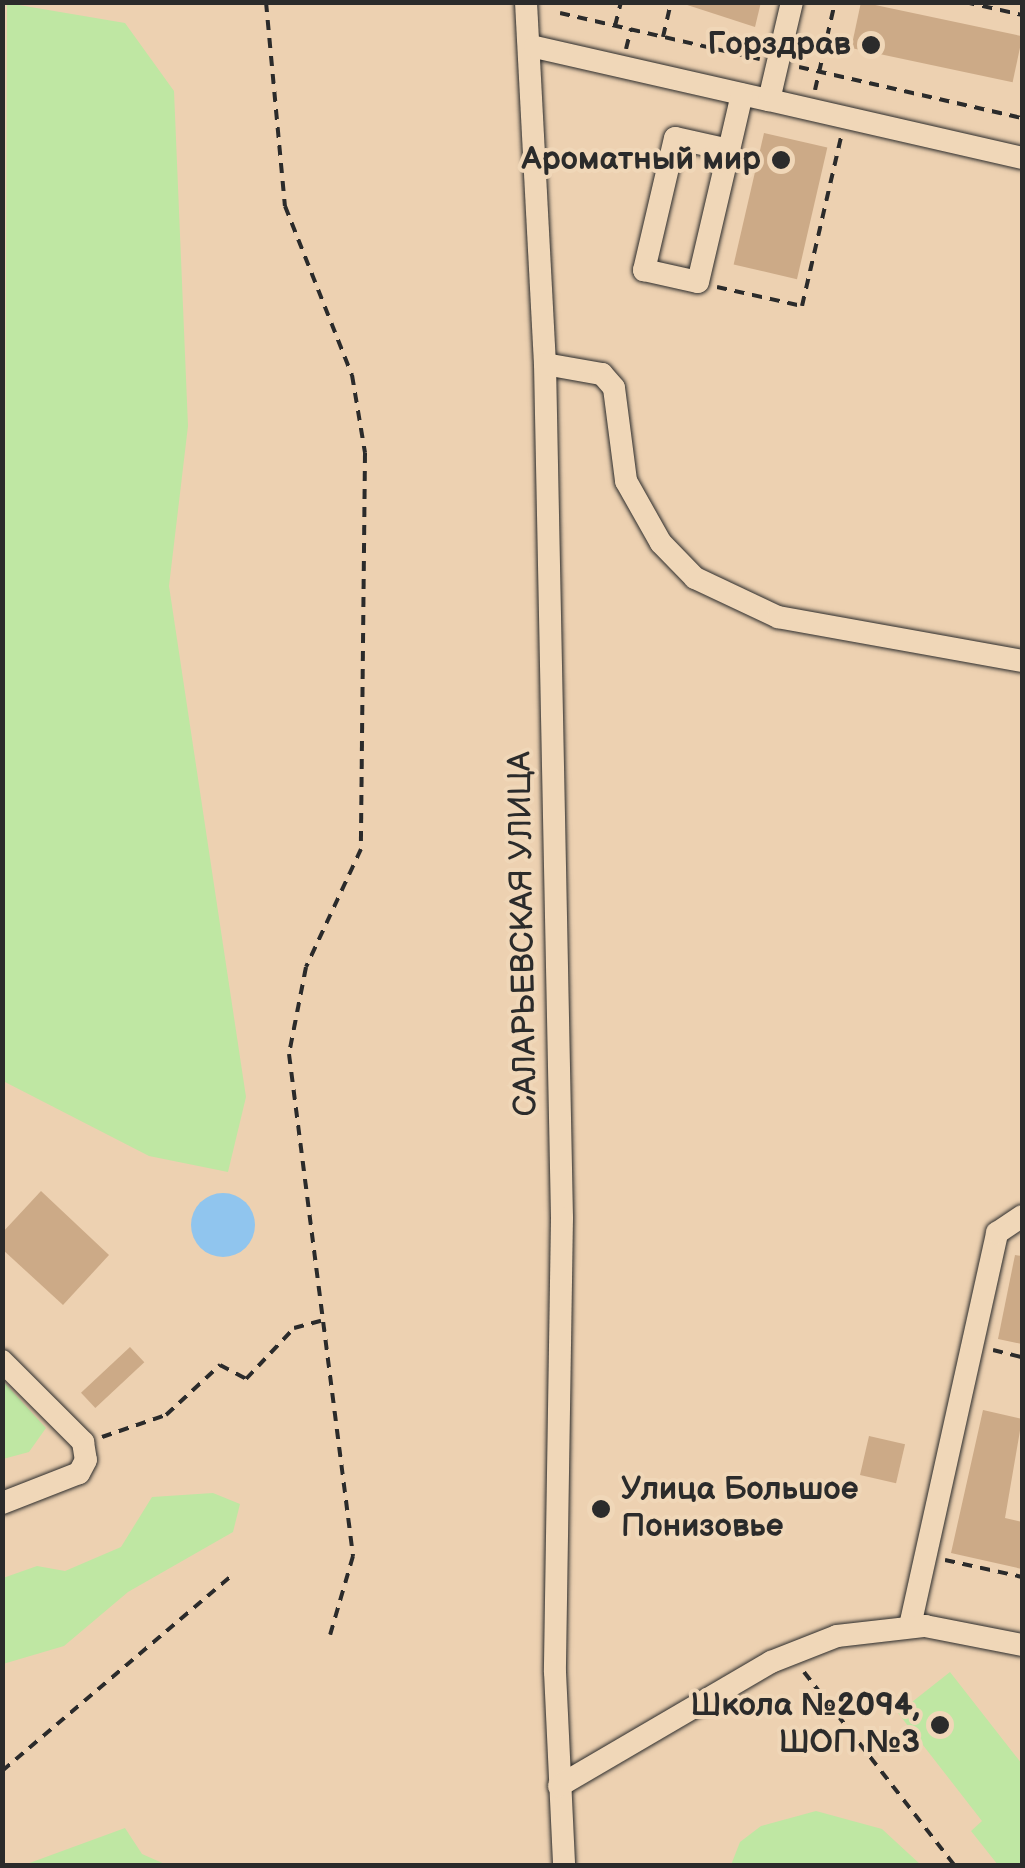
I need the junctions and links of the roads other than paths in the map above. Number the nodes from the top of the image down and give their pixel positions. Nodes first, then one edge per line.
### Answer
1 (526, 2) edge
2 (792, 2) edge
3 (535, 47) junction
4 (742, 94) junction
5 (769, 100) junction
6 (729, 150) junction
7 (1022, 158) edge
8 (545, 364) junction
9 (1022, 662) edge
10 (1022, 1216) edge
11 (2, 1361) edge
12 (2, 1503) edge
13 (910, 1626) junction
14 (1022, 1645) edge
15 (559, 1786) junction
16 (564, 1866) edge

1 - 3 street, САЛАРЬЕВСКАЯ УЛИЦА
2 - 5 street
3 - 4 street
3 - 8 street, САЛАРЬЕВСКАЯ УЛИЦА
4 - 5 street
4 - 6 street
5 - 7 street
6 - 6 street
8 - 9 street
8 - 15 street, САЛАРЬЕВСКАЯ УЛИЦА
10 - 13 street
11 - 12 street
13 - 14 street
13 - 15 street
15 - 16 street, САЛАРЬЕВСКАЯ УЛИЦА

